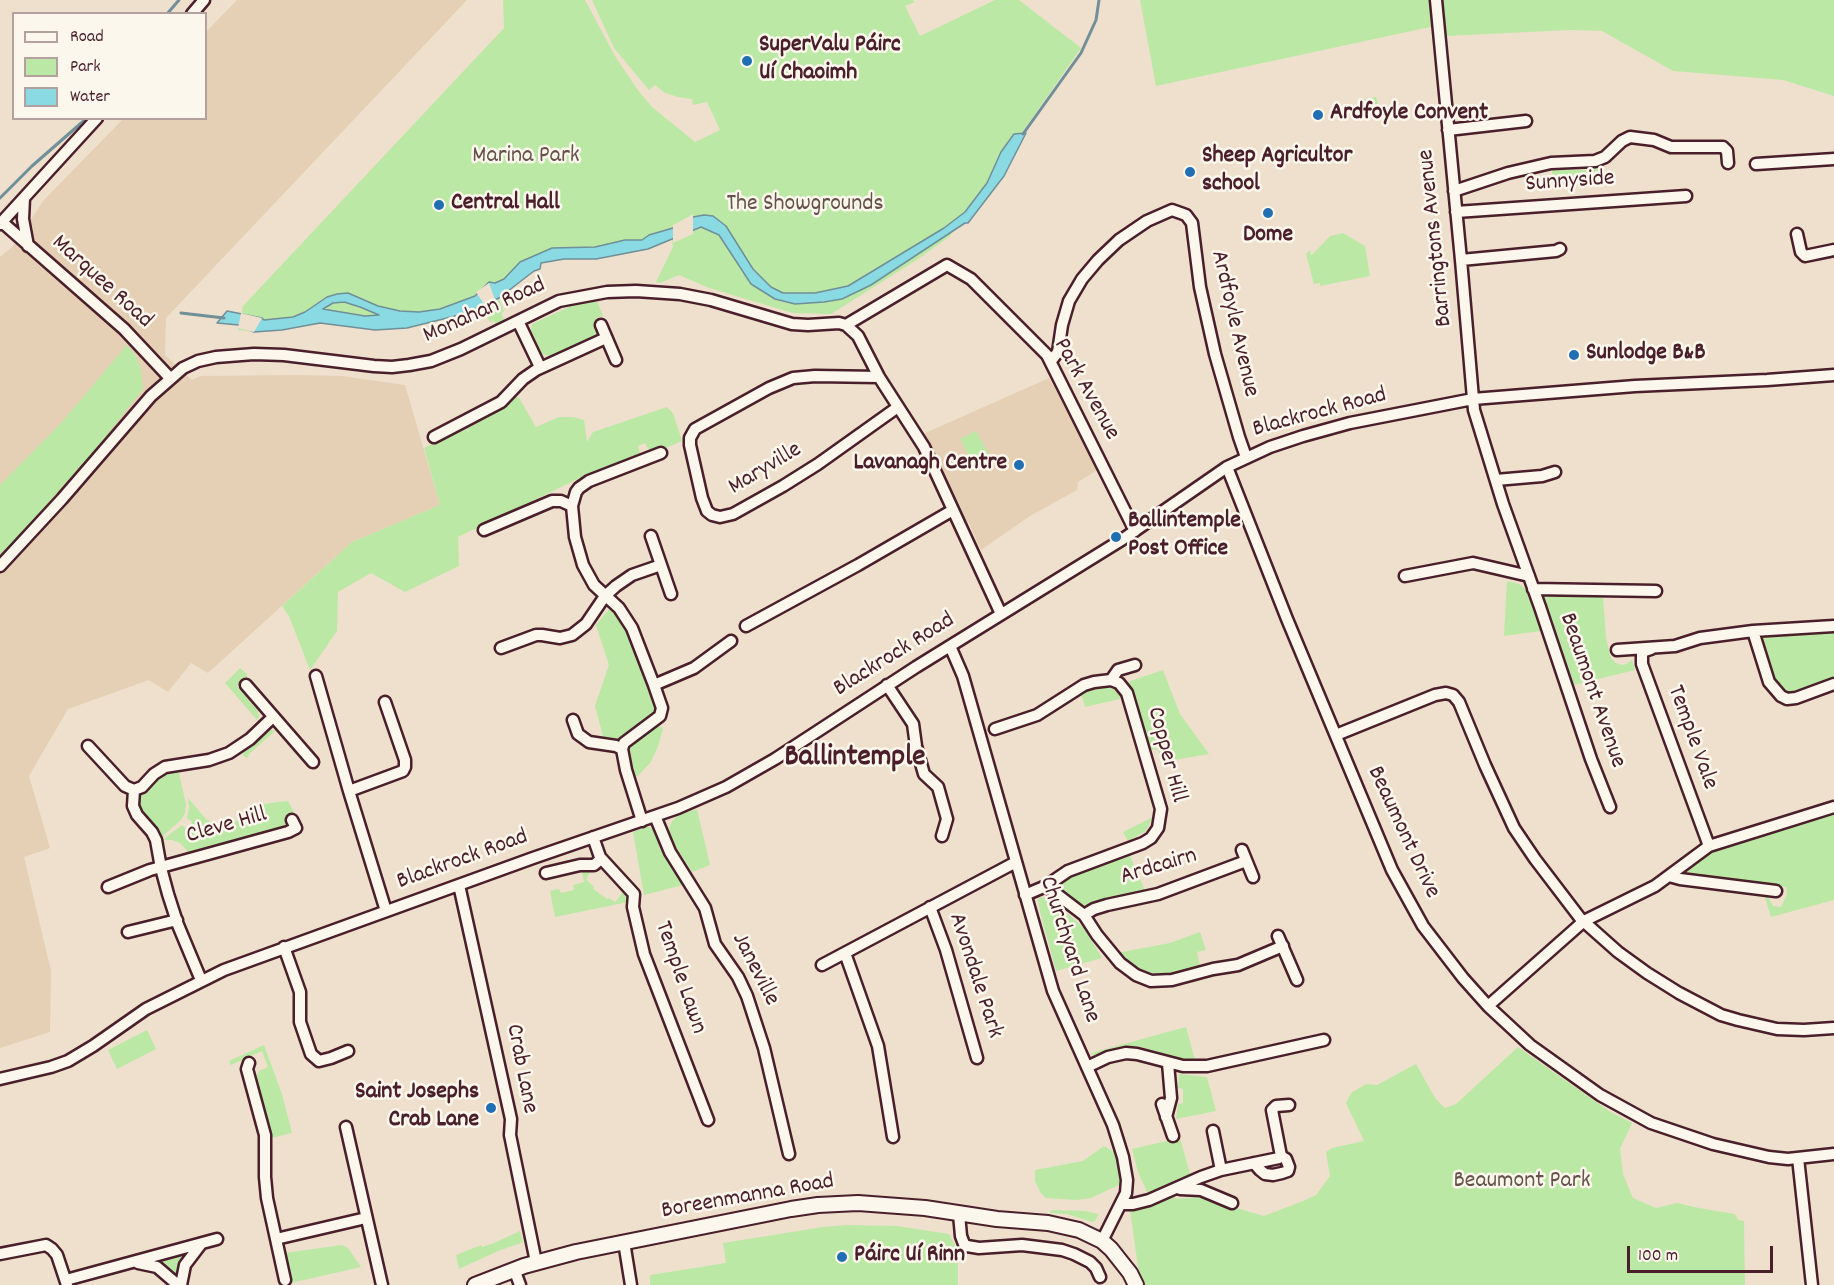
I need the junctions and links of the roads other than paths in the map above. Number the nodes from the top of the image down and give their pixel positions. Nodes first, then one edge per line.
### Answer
1 (204, 0) edge
2 (1436, 0) edge
3 (194, 12) edge
4 (95, 120) edge
5 (1526, 121) dead end
6 (1448, 130) junction
7 (1834, 159) edge
8 (1728, 163) dead end
9 (1756, 164) dead end
10 (1454, 191) junction
11 (1686, 196) dead end
12 (24, 198) junction
13 (1456, 212) junction
14 (1, 223) edge
15 (1797, 234) dead end
16 (28, 246) junction
17 (1560, 249) dead end
18 (1834, 250) edge
19 (1461, 260) junction
20 (947, 265) joint
21 (518, 321) junction
22 (601, 325) dead end
23 (846, 325) junction
24 (606, 338) junction
25 (616, 360) dead end
26 (1051, 362) junction
27 (540, 368) junction
28 (1834, 375) edge
29 (879, 377) junction
30 (170, 378) junction
31 (1473, 399) junction
32 (898, 407) junction
33 (434, 437) dead end
34 (643, 447) dead end
35 (661, 453) dead end
36 (1246, 457) junction
37 (649, 458) junction
38 (1227, 466) junction
39 (1555, 472) dead end
40 (1496, 480) junction
41 (572, 506) junction
42 (953, 510) junction
43 (484, 530) dead end
44 (1135, 531) junction
45 (651, 536) dead end
46 (662, 565) junction
47 (0, 566) edge
48 (1405, 576) dead end
49 (1529, 576) junction
50 (1533, 589) junction
51 (1656, 591) dead end
52 (671, 594) dead end
53 (606, 596) junction
54 (1001, 614) junction
55 (746, 626) dead end
56 (1834, 626) edge
57 (1753, 631) junction
58 (731, 641) dead end
59 (950, 646) junction
60 (501, 648) dead end
61 (1651, 649) junction
62 (1617, 650) dead end
63 (1135, 665) dead end
64 (316, 676) dead end
65 (1111, 680) junction
66 (1834, 684) edge
67 (246, 685) dead end
68 (654, 685) junction
69 (887, 685) junction
70 (385, 702) dead end
71 (273, 717) junction
72 (573, 720) dead end
73 (995, 729) dead end
74 (1336, 735) junction
75 (88, 746) dead end
76 (622, 749) junction
77 (313, 762) dead end
78 (134, 790) junction
79 (349, 791) junction
80 (1610, 807) dead end
81 (1834, 807) edge
82 (655, 816) junction
83 (292, 820) dead end
84 (642, 820) junction
85 (942, 836) dead end
86 (592, 837) junction
87 (1709, 846) junction
88 (601, 859) junction
89 (1016, 862) junction
90 (161, 868) junction
91 (546, 873) dead end
92 (1669, 876) junction
93 (1253, 877) dead end
94 (459, 885) junction
95 (1046, 886) junction
96 (108, 887) dead end
97 (1776, 891) dead end
98 (1025, 895) junction
99 (930, 908) junction
100 (386, 911) junction
101 (1084, 915) junction
102 (177, 920) junction
103 (1584, 921) junction
104 (128, 932) dead end
105 (284, 947) junction
106 (845, 953) junction
107 (822, 965) dead end
108 (201, 980) junction
109 (1297, 980) dead end
110 (1488, 1006) junction
111 (1834, 1028) edge
112 (1324, 1040) dead end
113 (348, 1051) dead end
114 (977, 1058) dead end
115 (249, 1063) dead end
116 (1168, 1063) junction
117 (1087, 1067) junction
118 (0, 1079) edge
119 (1162, 1104) dead end
120 (1289, 1105) dead end
121 (1166, 1117) junction
122 (708, 1120) dead end
123 (346, 1127) dead end
124 (1213, 1131) dead end
125 (1173, 1136) dead end
126 (893, 1137) dead end
127 (789, 1154) dead end
128 (1834, 1154) edge
129 (1279, 1158) junction
130 (1798, 1158) junction
131 (1254, 1163) junction
132 (1221, 1170) junction
133 (1177, 1189) junction
134 (1232, 1203) dead end
135 (1122, 1204) junction
136 (959, 1214) junction
137 (366, 1218) junction
138 (217, 1239) dead end
139 (276, 1239) junction
140 (1102, 1241) junction
141 (624, 1242) junction
142 (201, 1244) junction
143 (0, 1254) edge
144 (536, 1262) junction
145 (134, 1263) junction
146 (514, 1269) junction
147 (1100, 1277) dead end
148 (285, 1280) dead end
149 (67, 1283) edge
150 (179, 1285) edge
151 (382, 1285) edge
152 (475, 1285) edge
153 (520, 1285) edge
154 (631, 1285) edge
155 (1136, 1285) edge
156 (1812, 1285) edge

1 - 3 street
2 - 6 street, Barringtons Avenue
4 - 12 street
5 - 6 street
6 - 10 street, Barringtons Avenue
7 - 9 street
8 - 10 street
10 - 13 street, Barringtons Avenue
11 - 13 street, Sunnyside
12 - 14 street
12 - 16 street
13 - 19 street, Barringtons Avenue
14 - 16 street, Marquee Road
15 - 18 street
16 - 30 street, Marquee Road
17 - 19 street
19 - 31 street, Barringtons Avenue
20 - 23 street, Monahan Road
20 - 26 street, Park Avenue
21 - 23 street, Monahan Road
21 - 27 street
21 - 30 street, Monahan Road
22 - 24 street
23 - 29 street
24 - 25 street
24 - 27 street
26 - 36 street, Ardfoyle Avenue
26 - 44 street, Park Avenue
27 - 33 street
28 - 31 street, Blackrock Road
29 - 32 street
29 - 32 street, Maryville
30 - 47 street, Monahan Road
31 - 36 street, Blackrock Road
31 - 40 street, Beaumont Avenue
32 - 42 street
34 - 37 street
35 - 37 street
36 - 38 street, Blackrock Road
37 - 41 street
38 - 44 street, Blackrock Road
38 - 74 street, Beaumont Drive
39 - 40 street
40 - 49 street, Beaumont Avenue
41 - 43 street
41 - 53 street
42 - 54 street
42 - 55 street
44 - 54 street, Blackrock Road
45 - 46 street
46 - 52 street
46 - 53 street
48 - 49 street
49 - 50 street, Beaumont Avenue
50 - 51 street, Beaumont Avenue
50 - 80 street, Beaumont Avenue
53 - 60 street
53 - 68 street
54 - 59 street, Blackrock Road
56 - 57 street
57 - 61 street
57 - 66 street
58 - 68 street
59 - 69 street, Blackrock Road
59 - 89 street, Churchyard Lane
61 - 62 street
61 - 87 street, Temple Vale
63 - 65 street
64 - 79 street
65 - 73 street
65 - 95 street, Copper Hill
67 - 71 street
68 - 76 street
69 - 82 street, Blackrock Road
69 - 85 street
70 - 79 street
71 - 77 street
71 - 78 street
72 - 76 street
74 - 103 street
74 - 110 street, Beaumont Drive
75 - 78 street
76 - 84 street
78 - 90 street
79 - 100 street
81 - 87 street
82 - 84 street, Blackrock Road
82 - 127 street, Janeville
83 - 90 street, Cleve Hill
84 - 86 street, Blackrock Road
86 - 88 street, Temple Lawn
86 - 94 street, Blackrock Road
87 - 92 street
88 - 91 street
88 - 122 street, Temple Lawn
89 - 98 street, Churchyard Lane
89 - 99 street, Avondale Park
90 - 96 street, Cleve Hill
90 - 102 street, Cleve Hill
92 - 97 street
92 - 103 street
93 - 101 street, Ardcairn
94 - 100 street, Blackrock Road
94 - 144 street, Crab Lane
95 - 98 street, Copper Hill
95 - 101 street
98 - 117 street, Churchyard Lane
99 - 106 street, Avondale Park
99 - 114 street, Avondale Park
100 - 105 street, Blackrock Road
101 - 109 street
102 - 104 street
102 - 108 street, Cleve Hill
103 - 110 street
103 - 111 street
105 - 108 street, Blackrock Road
105 - 113 street
106 - 107 street, Avondale Park
106 - 126 street
108 - 118 street, Blackrock Road
110 - 130 street, Beaumont Drive
112 - 116 street
115 - 139 street
116 - 117 street
116 - 121 street
117 - 135 street, Churchyard Lane
119 - 121 street
120 - 129 street
121 - 125 street
123 - 137 street
124 - 132 street
128 - 130 street, Beaumont Drive
129 - 131 street
129 - 131 street
130 - 156 street
131 - 132 street
132 - 133 street
133 - 134 street
133 - 135 street
135 - 140 street, Churchyard Lane
136 - 140 main road, Boreenmanna Road
136 - 141 main road, Boreenmanna Road
136 - 147 street
137 - 139 street
137 - 151 street
138 - 142 street
139 - 148 street
140 - 155 main road
141 - 144 main road, Boreenmanna Road
141 - 154 street
142 - 145 street
142 - 150 street
143 - 149 street
144 - 146 main road, Boreenmanna Road
145 - 149 street
145 - 150 street
146 - 152 main road, Boreenmanna Road
146 - 153 street

